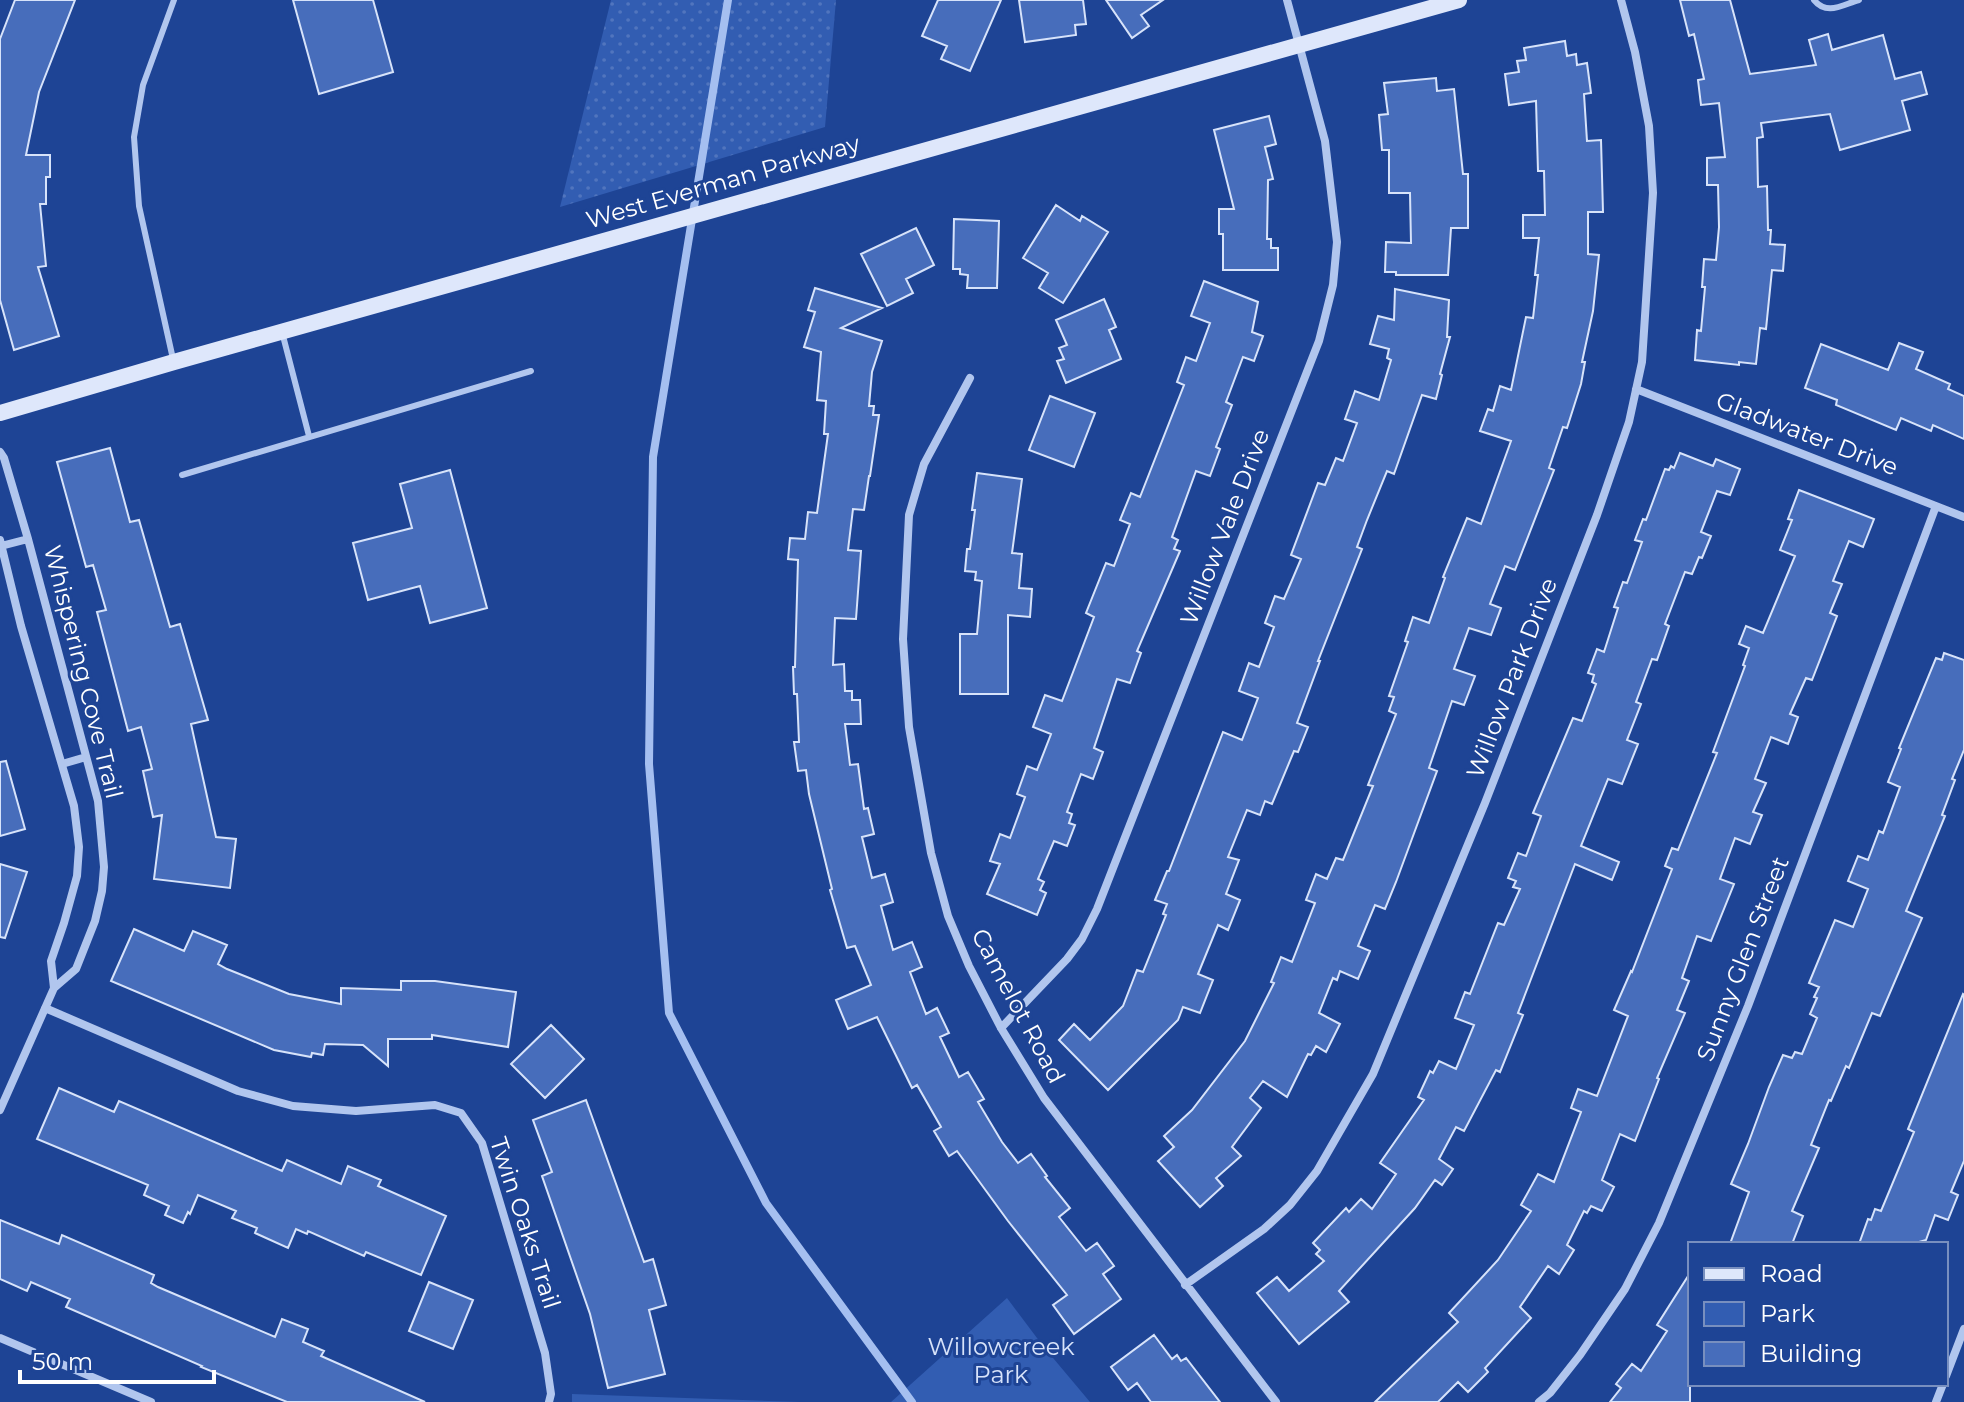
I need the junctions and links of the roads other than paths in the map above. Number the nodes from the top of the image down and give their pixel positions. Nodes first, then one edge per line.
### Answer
1 (174, 0) edge
2 (1287, 0) edge
3 (1459, 0) edge
4 (1621, 0) edge
5 (1814, 0) edge
6 (1859, 0) edge
7 (1300, 45) junction
8 (282, 332) junction
9 (174, 362) junction
10 (531, 371) dead end
11 (970, 378) dead end
12 (1636, 389) junction
13 (0, 413) edge
14 (309, 436) junction
15 (0, 452) edge
16 (182, 475) dead end
17 (1936, 506) junction
18 (1964, 517) edge
19 (28, 539) junction
20 (1, 543) edge
21 (86, 757) junction
22 (62, 764) junction
23 (54, 988) junction
24 (45, 1008) junction
25 (1001, 1028) junction
26 (0, 1110) edge
27 (1185, 1285) junction
28 (1964, 1329) edge
29 (0, 1338) edge
30 (1948, 1371) edge
31 (151, 1402) edge
32 (549, 1402) edge
33 (1276, 1402) edge
34 (1539, 1402) edge

1 - 9 lane
2 - 7 street, Willow Vale Drive
3 - 7 street, West Everman Parkway
4 - 12 street, Willow Park Drive
5 - 6 lane
7 - 8 street, West Everman Parkway
7 - 25 street, Willow Vale Drive
8 - 9 street, West Everman Parkway
8 - 14 lane
9 - 13 street, West Everman Parkway
10 - 14 lane
11 - 25 street, Camelot Road
12 - 17 street, Gladwater Drive
12 - 27 street, Willow Park Drive
14 - 16 lane
15 - 19 street, Whispering Cove Trail
17 - 18 street, Gladwater Drive
17 - 34 street, Sunny Glen Street
19 - 20 street
19 - 21 street, Whispering Cove Trail
20 - 22 street, Whispering Cove Trail
21 - 22 street
21 - 23 street, Whispering Cove Trail
22 - 23 street, Whispering Cove Trail
23 - 24 street, Whispering Cove Trail
24 - 26 street, Whispering Cove Trail
24 - 32 street, Twin Oaks Trail
25 - 27 street, Camelot Road
27 - 33 street, Camelot Road
28 - 30 street
29 - 31 street

